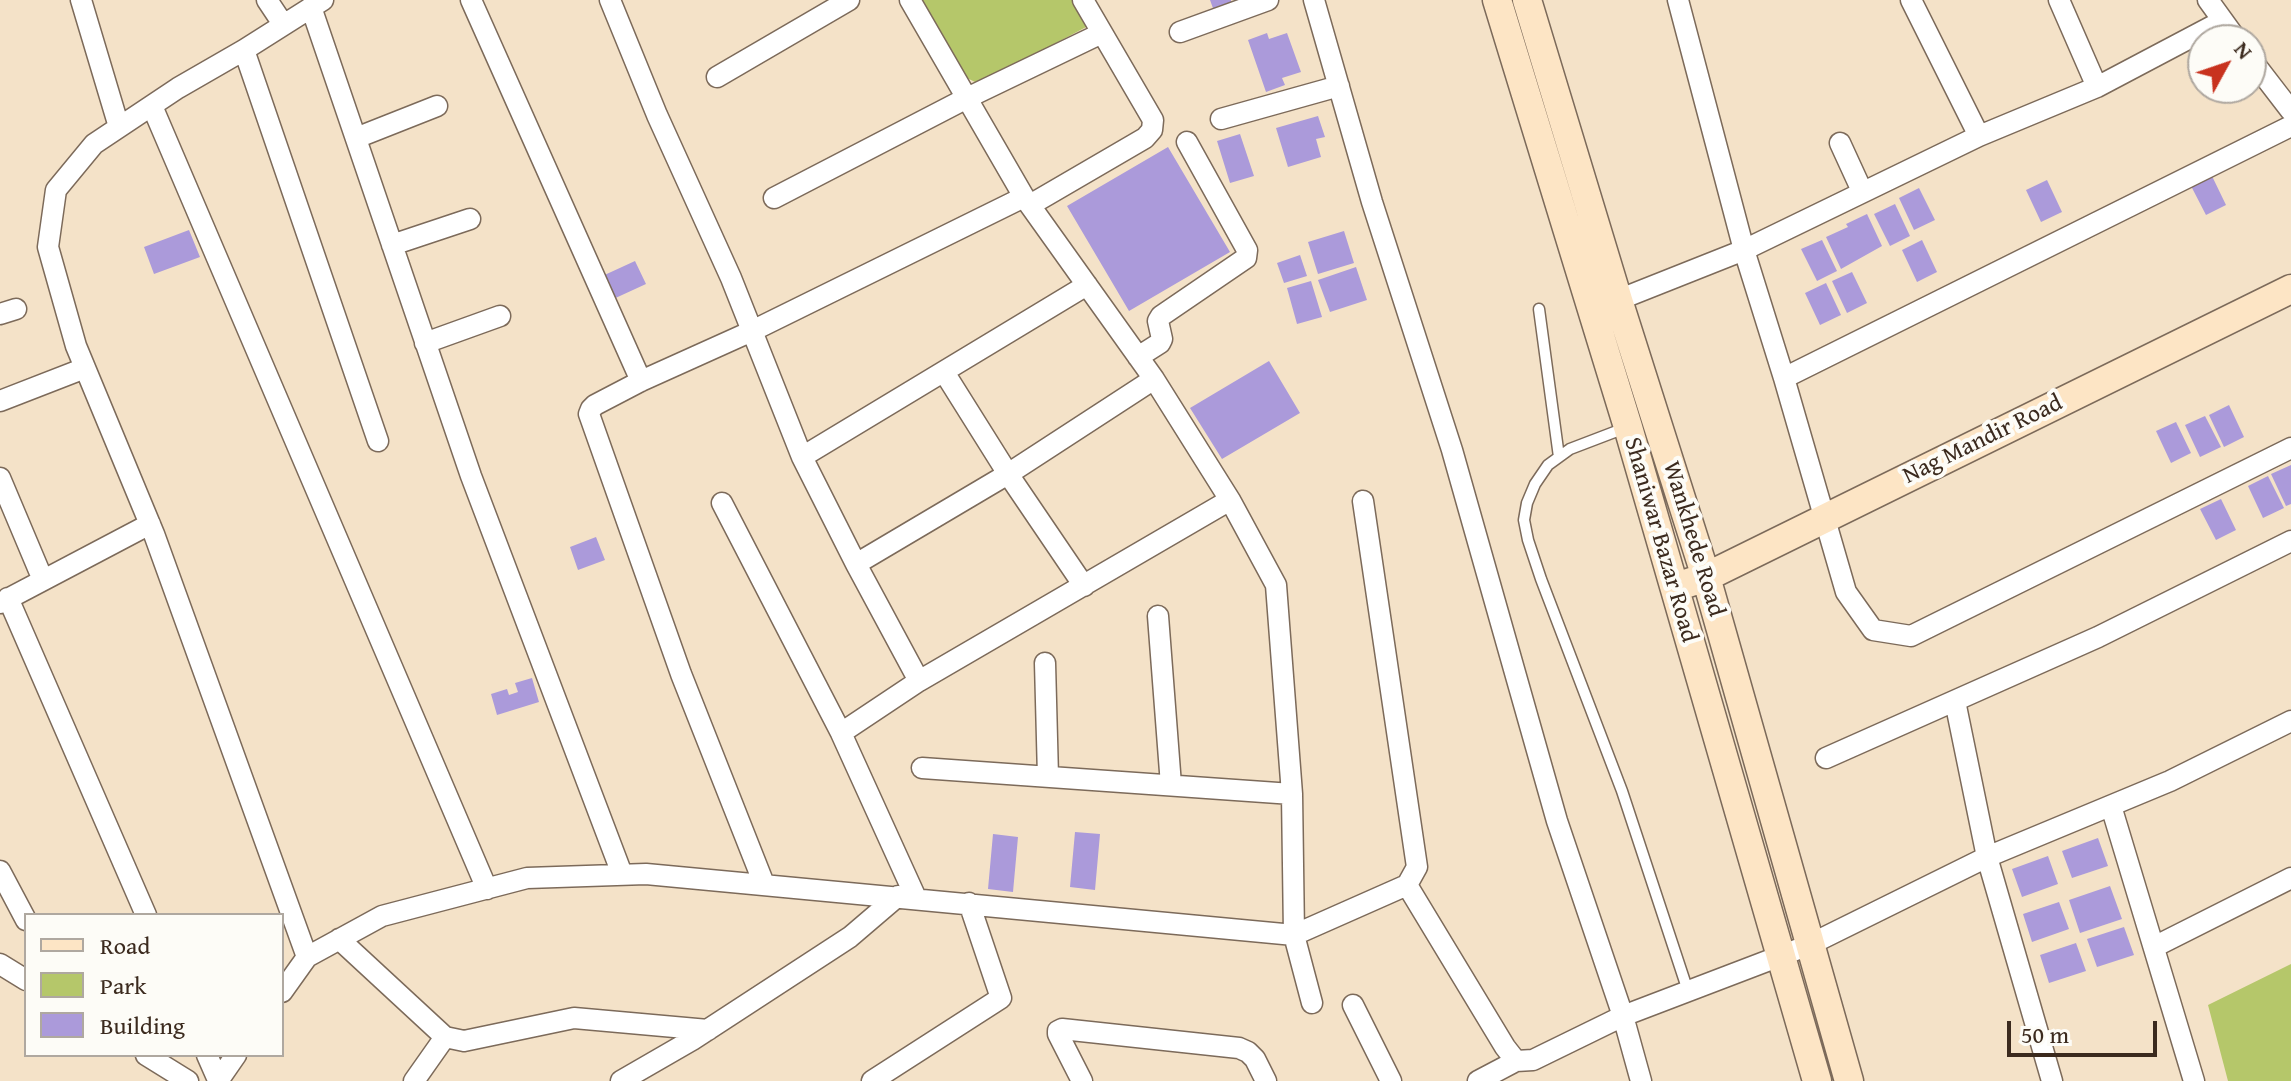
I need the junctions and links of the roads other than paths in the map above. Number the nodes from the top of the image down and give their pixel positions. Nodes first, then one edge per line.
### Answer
1 (81, 0) edge
2 (267, 0) edge
3 (471, 0) edge
4 (610, 0) edge
5 (849, 0) edge
6 (910, 0) edge
7 (1083, 0) edge
8 (1268, 0) edge
9 (1314, 0) edge
10 (1497, 0) edge
11 (1527, 0) edge
12 (1678, 0) edge
13 (1911, 0) edge
14 (2059, 0) edge
15 (2208, 0) edge
16 (317, 4) edge
17 (2222, 21) junction
18 (283, 24) junction
19 (2224, 24) edge
20 (1180, 32) dead end
21 (1102, 33) junction
22 (244, 50) junction
23 (717, 77) dead end
24 (2267, 80) edge
25 (1339, 86) junction
26 (2097, 87) junction
27 (967, 98) junction
28 (152, 106) junction
29 (437, 106) dead end
30 (2291, 111) edge
31 (1221, 119) dead end
32 (2291, 126) edge
33 (119, 127) junction
34 (1979, 136) junction
35 (356, 138) junction
36 (1187, 142) dead end
37 (1840, 143) dead end
38 (1862, 191) junction
39 (774, 198) dead end
40 (1027, 201) junction
41 (470, 219) dead end
42 (392, 245) junction
43 (1744, 250) junction
44 (1087, 285) junction
45 (2291, 289) edge
46 (1618, 300) junction
47 (1539, 309) dead end
48 (500, 316) dead end
49 (752, 331) junction
50 (425, 343) junction
51 (1138, 357) junction
52 (85, 368) junction
53 (944, 372) junction
54 (1784, 378) junction
55 (1154, 379) junction
56 (641, 381) junction
57 (0, 401) edge
58 (1628, 427) junction
59 (378, 441) dead end
60 (2291, 448) edge
61 (802, 457) junction
62 (1559, 457) junction
63 (1008, 474) junction
64 (0, 478) edge
65 (1230, 500) junction
66 (1363, 501) dead end
67 (722, 503) dead end
68 (1825, 517) junction
69 (150, 524) junction
70 (2291, 541) edge
71 (856, 564) junction
72 (1706, 577) junction
73 (43, 580) junction
74 (1084, 586) junction
75 (1674, 588) junction
76 (4, 600) edge
77 (1158, 616) dead end
78 (1045, 663) dead end
79 (919, 681) junction
80 (1955, 701) junction
81 (2291, 721) edge
82 (841, 733) junction
83 (1826, 758) dead end
84 (922, 768) dead end
85 (1048, 777) junction
86 (1171, 785) junction
87 (1292, 794) junction
88 (2111, 806) junction
89 (1987, 857) junction
90 (0, 871) edge
91 (622, 874) junction
92 (2291, 878) edge
93 (764, 884) junction
94 (1407, 885) junction
95 (487, 889) junction
96 (907, 897) junction
97 (969, 903) junction
98 (145, 913) edge
99 (24, 916) edge
100 (1294, 935) junction
101 (339, 939) junction
102 (1809, 945) junction
103 (2154, 947) junction
104 (307, 957) junction
105 (1780, 957) junction
106 (0, 964) edge
107 (24, 979) edge
108 (284, 989) edge
109 (1688, 991) junction
110 (1312, 1003) dead end
111 (1353, 1005) dead end
112 (1623, 1016) junction
113 (708, 1030) junction
114 (445, 1037) junction
115 (149, 1057) edge
116 (208, 1057) edge
117 (235, 1057) edge
118 (1516, 1061) junction
119 (188, 1081) edge
120 (218, 1081) edge
121 (414, 1081) edge
122 (621, 1081) edge
123 (872, 1081) edge
124 (1082, 1081) edge
125 (1266, 1081) edge
126 (1391, 1081) edge
127 (1478, 1081) edge
128 (1641, 1081) edge
129 (1817, 1081) edge
130 (1849, 1081) edge
131 (2052, 1081) edge
132 (2194, 1081) edge

1 - 33 street
2 - 18 street
3 - 56 street
4 - 49 street
5 - 23 street
6 - 27 street
7 - 21 street
8 - 20 street
9 - 25 street
10 - 58 main road, Shaniwar Bazar Road
11 - 46 main road, Wankhede Road
12 - 43 street
13 - 34 street
14 - 26 street
15 - 17 street
16 - 18 street
16 - 35 street
17 - 19 street
17 - 26 street
18 - 22 street
21 - 27 street
21 - 40 street
22 - 28 street
22 - 59 street
24 - 30 street
25 - 31 street
25 - 112 street
26 - 34 street
27 - 39 street
27 - 40 street
28 - 33 street
28 - 95 street
29 - 35 street
32 - 54 street
33 - 52 street
34 - 38 street
35 - 42 street
36 - 51 street
37 - 38 street
38 - 43 street
40 - 44 street
40 - 49 street
41 - 42 street
42 - 50 street
43 - 46 street
43 - 54 street
44 - 51 street
44 - 53 street
45 - 68 main road, Nag Mandir Road
46 - 72 main road, Wankhede Road
47 - 62 lane
48 - 50 street
49 - 56 street
49 - 61 street
50 - 91 street
51 - 55 street
52 - 57 street
52 - 69 street
53 - 61 street
53 - 63 street
54 - 68 street
55 - 63 street
55 - 65 street
56 - 93 street
58 - 62 lane
58 - 75 main road, Shaniwar Bazar Road
60 - 68 street
61 - 71 street
62 - 109 lane
63 - 71 street
63 - 74 street
64 - 73 street
65 - 74 street
65 - 87 street
66 - 94 street
67 - 82 street
68 - 72 main road, Nag Mandir Road
69 - 73 street
69 - 104 street
70 - 80 street
71 - 79 street
72 - 75 main road, Nag Mandir Road
72 - 102 main road, Wankhede Road
73 - 76 street
74 - 79 street
75 - 105 main road, Shaniwar Bazar Road
76 - 98 street
77 - 86 street
78 - 85 street
79 - 82 street
80 - 83 street
80 - 89 street
81 - 88 street
82 - 96 street
84 - 85 street
85 - 86 street
86 - 87 street
87 - 100 street
88 - 89 street
88 - 103 street
89 - 102 street
89 - 131 street
90 - 99 street
91 - 93 street
91 - 95 street
92 - 103 street
93 - 96 street
94 - 100 street
94 - 118 street
95 - 101 street
96 - 97 street
96 - 113 street
97 - 100 street
97 - 123 street
100 - 110 street
101 - 104 street
101 - 114 street
102 - 105 street
102 - 130 main road, Wankhede Road
103 - 132 street
104 - 108 street
105 - 109 street
105 - 129 main road, Shaniwar Bazar Road
106 - 107 street
109 - 112 street
111 - 126 street
112 - 118 street
112 - 128 street
113 - 114 street
113 - 122 street
114 - 121 street
115 - 119 street
116 - 120 street
117 - 120 street
118 - 127 street
124 - 125 street

